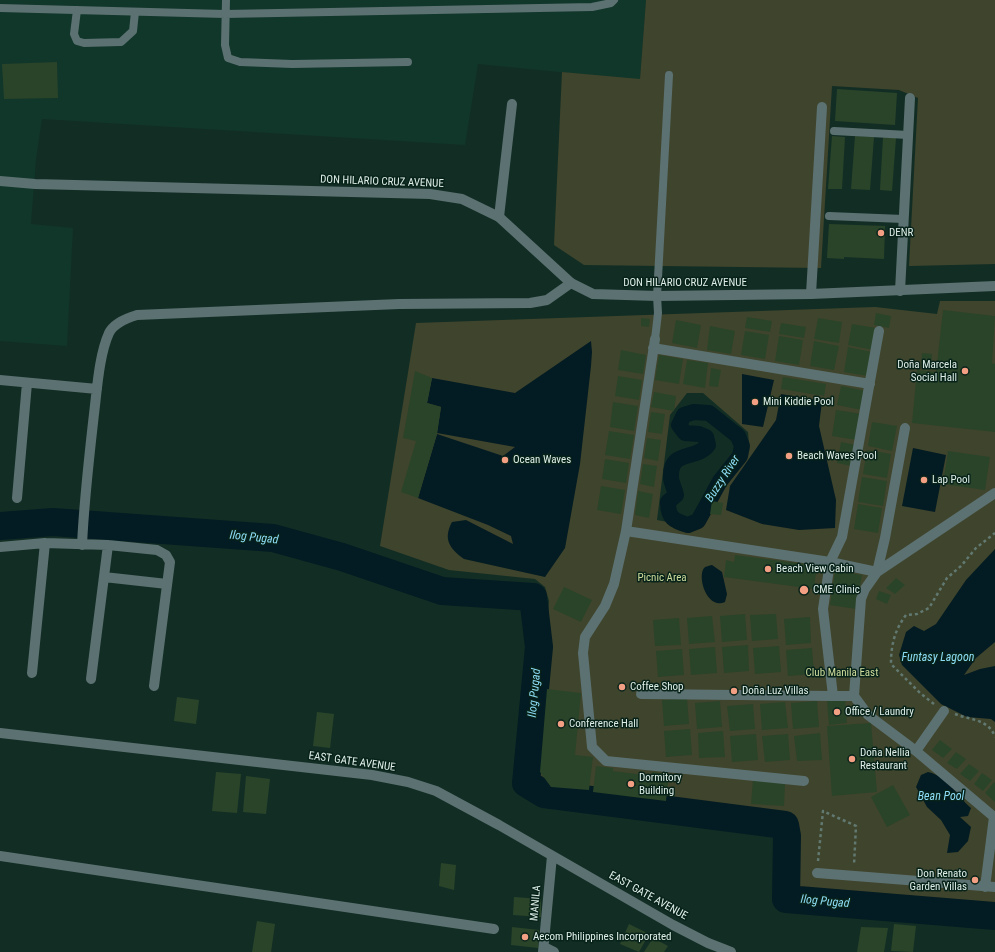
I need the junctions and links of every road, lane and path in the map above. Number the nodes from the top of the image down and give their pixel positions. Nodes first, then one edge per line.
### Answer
1 (226, 0) edge
2 (614, 0) edge
3 (0, 8) edge
4 (77, 10) junction
5 (135, 12) junction
6 (225, 14) junction
7 (408, 62) dead end
8 (669, 75) dead end
9 (910, 98) dead end
10 (512, 104) dead end
11 (822, 107) dead end
12 (834, 131) dead end
13 (908, 135) junction
14 (0, 181) edge
15 (829, 216) dead end
16 (499, 217) junction
17 (903, 219) junction
18 (571, 283) junction
19 (995, 286) edge
20 (900, 291) junction
21 (811, 294) junction
22 (657, 296) junction
23 (879, 331) dead end
24 (654, 344) junction
25 (0, 380) edge
26 (27, 383) junction
27 (870, 384) junction
28 (97, 389) junction
29 (905, 428) dead end
30 (995, 493) edge
31 (17, 498) dead end
32 (626, 531) junction
33 (995, 533) edge
34 (45, 543) junction
35 (82, 545) junction
36 (108, 545) junction
37 (0, 547) edge
38 (830, 562) junction
39 (877, 572) junction
40 (104, 577) junction
41 (167, 584) junction
42 (32, 673) dead end
43 (91, 679) dead end
44 (154, 686) dead end
45 (641, 694) dead end
46 (832, 696) junction
47 (854, 696) junction
48 (944, 711) junction
49 (0, 733) edge
50 (995, 737) edge
51 (916, 751) junction
52 (804, 781) dead end
53 (0, 856) edge
54 (552, 856) junction
55 (817, 873) joint
56 (853, 876) junction
57 (990, 887) edge
58 (494, 929) dead end
59 (544, 949) edge
60 (554, 952) edge
61 (732, 952) edge

1 - 6 lane
2 - 6 lane
3 - 4 lane
4 - 5 lane
4 - 5 lane
5 - 6 lane
6 - 7 lane
8 - 22 lane
9 - 13 street
10 - 16 street
11 - 21 street
12 - 13 lane
13 - 17 street
14 - 16 street, DON HILARIO CRUZ AVENUE
15 - 17 lane
16 - 18 street, DON HILARIO CRUZ AVENUE
17 - 20 street
18 - 22 street, DON HILARIO CRUZ AVENUE
18 - 28 street
19 - 20 street, DON HILARIO CRUZ AVENUE
20 - 21 street, DON HILARIO CRUZ AVENUE
21 - 22 street, DON HILARIO CRUZ AVENUE
22 - 24 lane
23 - 27 street
24 - 27 street
24 - 32 street
25 - 26 street
26 - 28 street
26 - 31 street
27 - 38 street
28 - 35 street
29 - 39 street
30 - 39 street
32 - 38 street
32 - 52 street
33 - 48 path
34 - 35 street
34 - 37 street
34 - 42 street
35 - 36 street
36 - 40 street
36 - 41 street
38 - 39 street
38 - 46 street
39 - 47 street
40 - 41 street
40 - 43 street
41 - 44 street
45 - 46 street
46 - 47 street
47 - 51 street
48 - 50 path
48 - 51 street
49 - 54 street, EAST GATE AVENUE
51 - 57 street
53 - 58 street
54 - 59 street, MANILA
54 - 61 street, EAST GATE AVENUE
55 - 56 street
55 - 56 path
56 - 57 street
59 - 60 street

